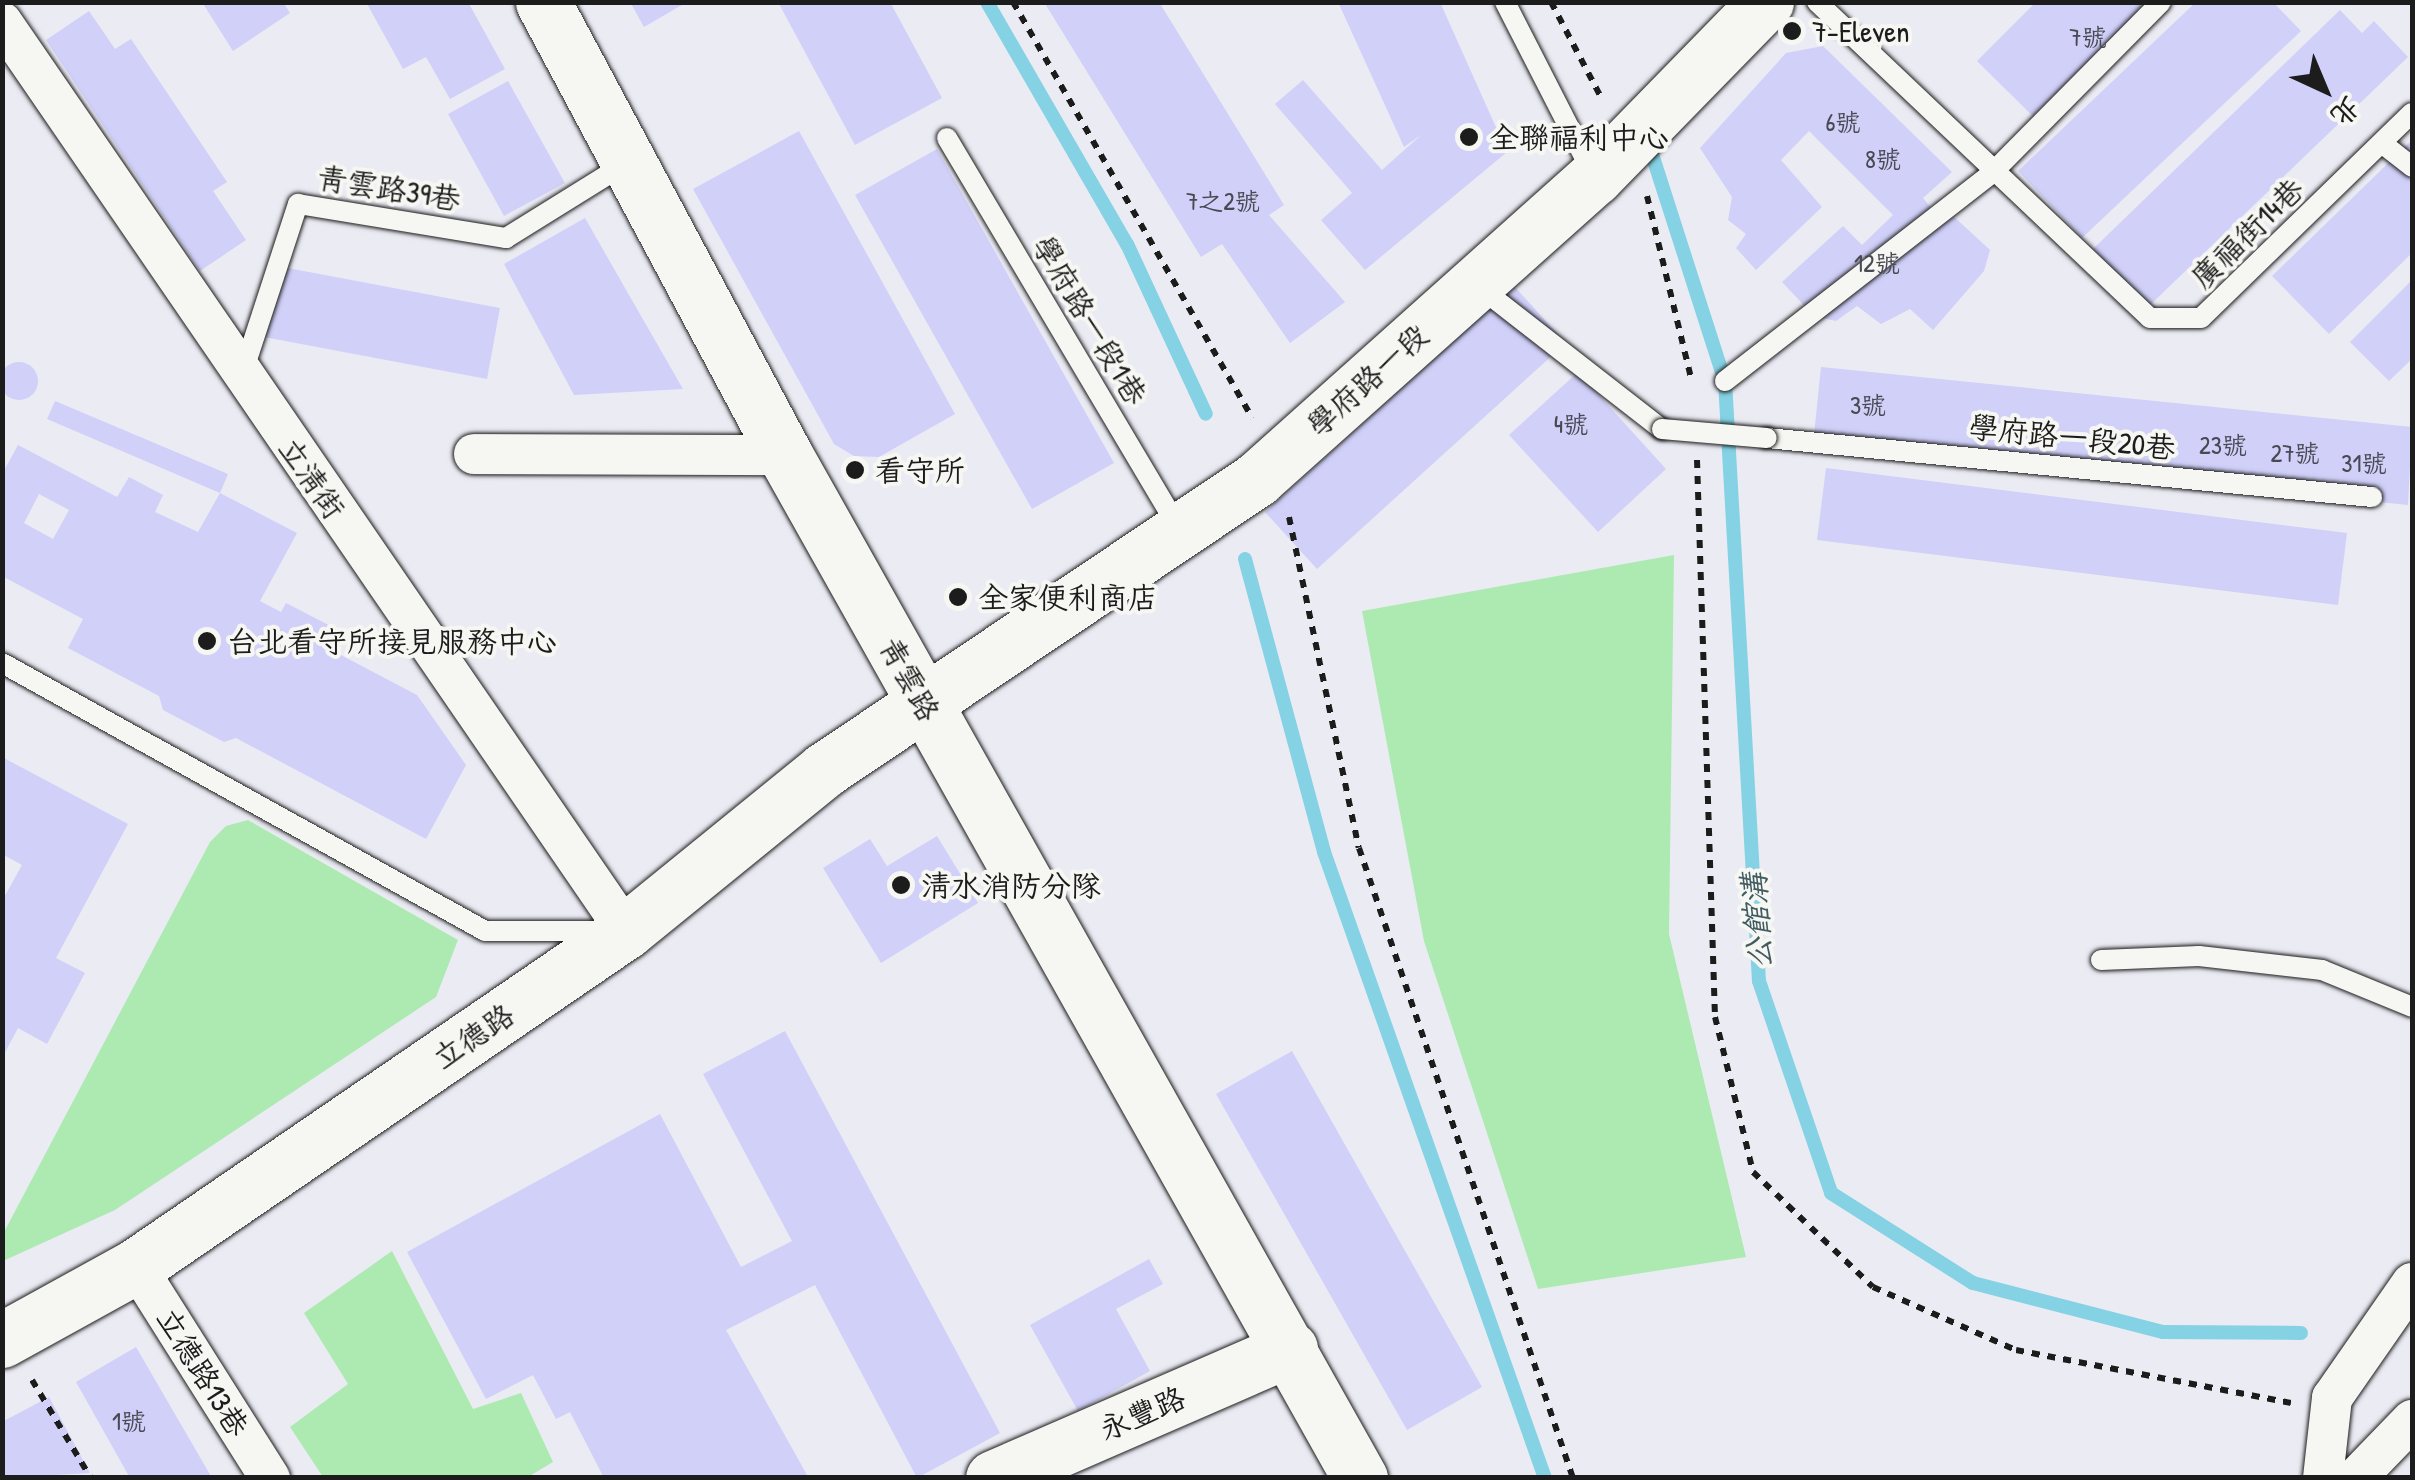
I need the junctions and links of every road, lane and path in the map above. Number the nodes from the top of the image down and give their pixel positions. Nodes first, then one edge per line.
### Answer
1 (543, 2) edge
2 (1013, 2) edge
3 (1504, 2) edge
4 (1551, 2) edge
5 (1766, 2) edge
6 (1817, 2) edge
7 (2161, 2) edge
8 (2, 22) edge
9 (1605, 105) dead end
10 (2412, 112) edge
11 (946, 138) dead end
12 (2383, 144) junction
13 (630, 161) junction
14 (2412, 167) edge
15 (1992, 173) junction
16 (1620, 185) junction
17 (1474, 283) junction
18 (242, 376) junction
19 (1725, 381) dead end
20 (1695, 397) dead end
21 (474, 454) dead end
22 (785, 455) junction
23 (1697, 455) dead end
24 (1276, 461) junction
25 (2372, 496) dead end
26 (1182, 533) junction
27 (2, 663) edge
28 (922, 701) junction
29 (626, 931) junction
30 (2101, 960) dead end
31 (2412, 1007) edge
32 (136, 1266) junction
33 (2412, 1283) edge
34 (4, 1339) edge
35 (1290, 1349) junction
36 (2299, 1393) dead end
37 (2412, 1420) edge
38 (91, 1478) edge
39 (270, 1478) edge
40 (993, 1478) edge
41 (1360, 1478) edge
42 (1573, 1478) edge
43 (2323, 1478) edge
44 (2356, 1478) edge

1 - 13 street, 青雲路
2 - 24 path
3 - 16 lane
4 - 9 path
5 - 16 street, 學府路一段
6 - 15 lane
7 - 15 lane
8 - 18 street, 立清街
10 - 12 lane, 廣福街14巷
11 - 26 lane, 學府路一段1巷
12 - 14 lane
12 - 15 lane, 廣福街14巷
13 - 18 lane, 青雲路39巷
13 - 22 street, 青雲路
15 - 19 lane
16 - 17 street, 學府路一段
16 - 20 path
17 - 24 street, 學府路一段
17 - 25 lane, 學府路一段20巷, bridge
18 - 29 street, 立清街
21 - 22 street
22 - 28 street, 青雲路
23 - 36 path
24 - 26 street, 學府路一段
24 - 42 path
26 - 28 street, 學府路一段
27 - 29 lane
28 - 29 street, 立德路
28 - 35 street, 青雲路
29 - 32 street, 立德路
30 - 31 lane
32 - 34 street, 立德路
32 - 39 street, 立德路13巷
33 - 43 street
34 - 38 path
35 - 40 street, 永豐路
35 - 41 street, 青雲路
37 - 44 street

